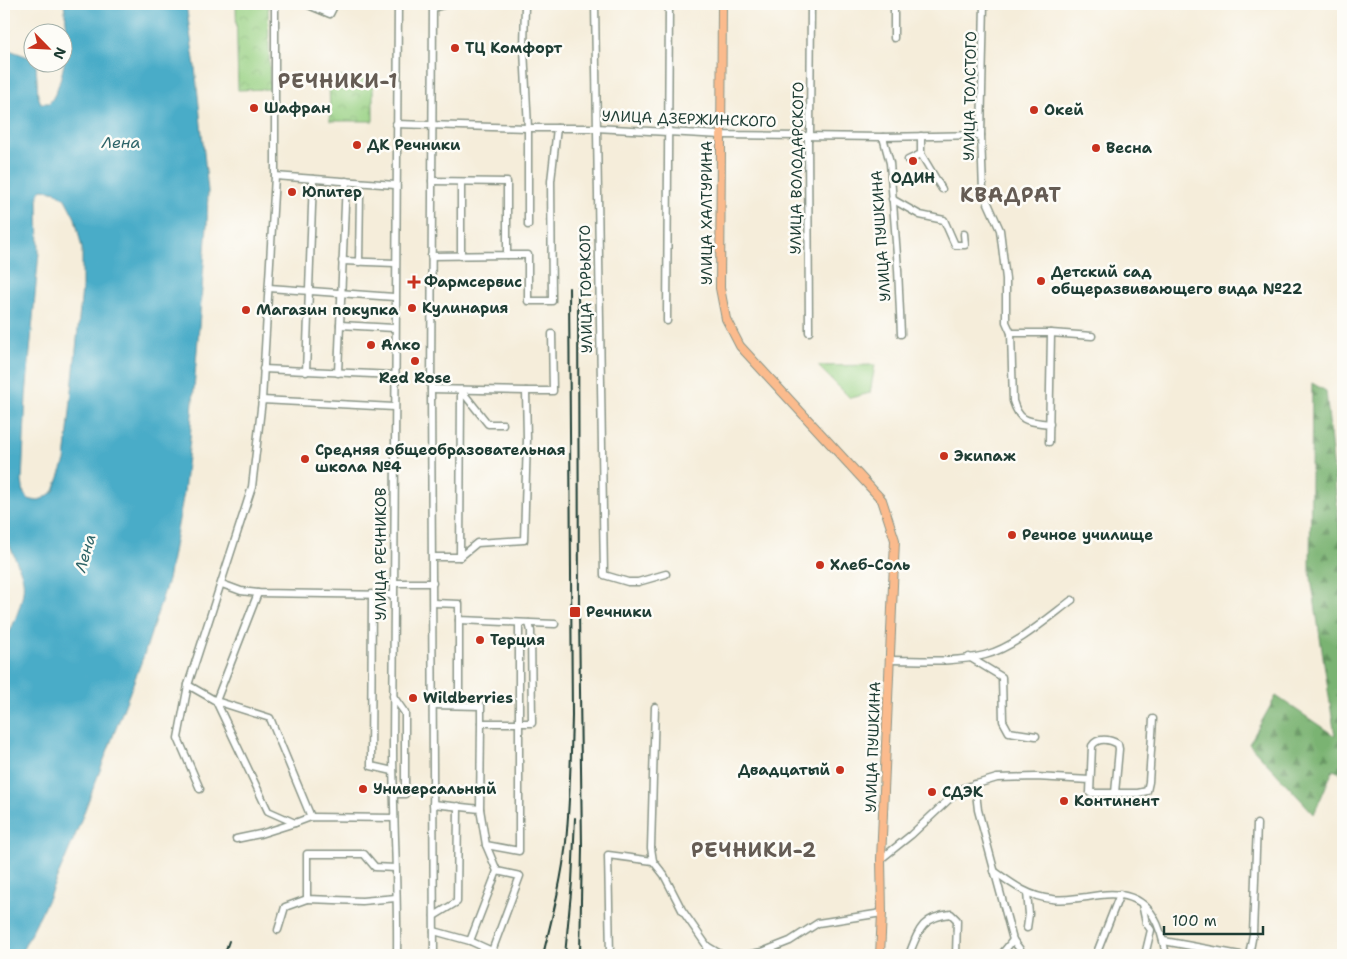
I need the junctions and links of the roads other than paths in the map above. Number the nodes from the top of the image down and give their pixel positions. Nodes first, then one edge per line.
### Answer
1 (275, 4) edge
2 (306, 4) edge
3 (335, 4) edge
4 (398, 4) edge
5 (447, 4) edge
6 (525, 4) edge
7 (594, 4) edge
8 (669, 4) edge
9 (722, 4) edge
10 (811, 4) edge
11 (894, 4) edge
12 (984, 4) edge
13 (433, 6) edge
14 (894, 38) dead end
15 (396, 124) junction
16 (432, 124) junction
17 (528, 128) junction
18 (558, 128) junction
19 (596, 128) junction
20 (668, 132) junction
21 (721, 135) junction
22 (981, 135) junction
23 (808, 136) junction
24 (921, 136) junction
25 (883, 137) junction
26 (921, 154) junction
27 (908, 160) dead end
28 (275, 176) junction
29 (313, 179) junction
30 (346, 181) junction
31 (432, 182) junction
32 (461, 182) junction
33 (395, 185) junction
34 (942, 189) dead end
35 (360, 193) dead end
36 (892, 199) junction
37 (528, 225) dead end
38 (964, 234) dead end
39 (507, 255) junction
40 (432, 256) junction
41 (460, 256) junction
42 (342, 262) junction
43 (359, 262) junction
44 (395, 263) junction
45 (269, 288) junction
46 (309, 291) junction
47 (341, 293) junction
48 (394, 297) junction
49 (666, 321) dead end
50 (340, 325) junction
51 (394, 328) junction
52 (809, 332) dead end
53 (1011, 333) junction
54 (1051, 333) junction
55 (552, 334) dead end
56 (901, 334) dead end
57 (1092, 336) dead end
58 (263, 370) junction
59 (306, 372) junction
60 (338, 373) junction
61 (394, 375) junction
62 (431, 389) junction
63 (461, 390) junction
64 (526, 391) junction
65 (262, 400) junction
66 (394, 407) junction
67 (503, 424) dead end
68 (1050, 424) junction
69 (1049, 442) dead end
70 (895, 540) joint
71 (432, 557) junction
72 (460, 557) junction
73 (666, 574) dead end
74 (393, 583) junction
75 (433, 583) junction
76 (222, 584) junction
77 (258, 593) junction
78 (372, 594) junction
79 (393, 595) junction
80 (1072, 600) dead end
81 (433, 603) junction
82 (459, 620) junction
83 (519, 623) junction
84 (529, 623) junction
85 (555, 624) dead end
86 (969, 657) junction
87 (890, 660) junction
88 (188, 685) junction
89 (393, 696) junction
90 (216, 700) junction
91 (433, 705) junction
92 (459, 705) junction
93 (655, 707) dead end
94 (1153, 720) dead end
95 (481, 723) junction
96 (519, 723) junction
97 (1036, 736) dead end
98 (393, 771) junction
99 (1090, 780) junction
100 (975, 784) junction
101 (200, 789) dead end
102 (1115, 793) junction
103 (394, 794) junction
104 (434, 804) junction
105 (458, 806) junction
106 (480, 809) junction
107 (311, 817) junction
108 (394, 818) junction
109 (295, 823) junction
110 (1257, 824) dead end
111 (236, 839) dead end
112 (486, 844) junction
113 (882, 859) junction
114 (653, 860) junction
115 (395, 868) junction
116 (497, 871) junction
117 (994, 871) junction
118 (1027, 893) junction
119 (1120, 894) junction
120 (396, 898) junction
121 (307, 899) junction
122 (1142, 903) junction
123 (882, 913) junction
124 (434, 916) junction
125 (1027, 928) dead end
126 (278, 930) dead end
127 (434, 931) junction
128 (470, 940) junction
129 (1012, 940) junction
130 (1164, 941) junction
131 (707, 946) junction
132 (397, 955) edge
133 (434, 955) edge
134 (610, 955) edge
135 (705, 955) edge
136 (722, 955) edge
137 (747, 955) edge
138 (880, 955) edge
139 (910, 955) edge
140 (956, 955) edge
141 (1001, 955) edge
142 (1024, 955) edge
143 (1096, 955) edge
144 (1145, 955) edge
145 (1166, 955) edge
146 (1240, 955) edge
147 (1249, 955) edge

1 - 28 street
2 - 3 street
4 - 15 street, УЛИЦА РЕЧНИКОВ
5 - 13 street
6 - 17 street
7 - 19 street, УЛИЦА ГОРЬКОГО
8 - 20 street
9 - 21 main road, УЛИЦА ХАЛТУРИНА
10 - 23 street, УЛИЦА ВОЛОДАРСКОГО
11 - 14 street
12 - 22 street, УЛИЦА ТОЛСТОГО
13 - 16 street
15 - 16 street, УЛИЦА ДЗЕРЖИНСКОГО
15 - 33 street, УЛИЦА РЕЧНИКОВ
16 - 17 street, УЛИЦА ДЗЕРЖИНСКОГО
16 - 31 street
17 - 18 street, УЛИЦА ДЗЕРЖИНСКОГО
17 - 37 street
18 - 19 street, УЛИЦА ДЗЕРЖИНСКОГО
18 - 39 street
19 - 20 street, УЛИЦА ДЗЕРЖИНСКОГО
19 - 73 street, УЛИЦА ГОРЬКОГО
20 - 21 street, УЛИЦА ДЗЕРЖИНСКОГО
20 - 49 street
21 - 23 street, УЛИЦА ДЗЕРЖИНСКОГО
21 - 70 main road, УЛИЦА ХАЛТУРИНА
22 - 24 street, УЛИЦА ДЗЕРЖИНСКОГО
22 - 53 street, УЛИЦА ТОЛСТОГО
23 - 25 street, УЛИЦА ДЗЕРЖИНСКОГО
23 - 52 street, УЛИЦА ВОЛОДАРСКОГО
24 - 25 street, УЛИЦА ДЗЕРЖИНСКОГО
24 - 26 street
25 - 36 street, УЛИЦА ПУШКИНА
26 - 27 street
26 - 34 street
28 - 29 street
28 - 45 street
29 - 30 street
29 - 46 street
30 - 33 street
30 - 42 street
31 - 32 street
31 - 40 street
32 - 39 street
32 - 41 street
33 - 44 street, УЛИЦА РЕЧНИКОВ
35 - 43 street
36 - 38 street
36 - 56 street, УЛИЦА ПУШКИНА
39 - 41 street
40 - 41 street
40 - 62 street
42 - 43 street
42 - 47 street
43 - 44 street
44 - 48 street, УЛИЦА РЕЧНИКОВ
45 - 46 street
45 - 58 street
46 - 47 street
46 - 59 street
47 - 48 street
47 - 50 street
48 - 51 street, УЛИЦА РЕЧНИКОВ
50 - 51 street
50 - 60 street
51 - 61 street, УЛИЦА РЕЧНИКОВ
53 - 54 street
53 - 68 street, УЛИЦА ТОЛСТОГО
54 - 57 street
54 - 68 street
55 - 64 street
58 - 59 street
58 - 65 street
59 - 60 street
60 - 61 street
61 - 66 street, УЛИЦА РЕЧНИКОВ
62 - 63 street
62 - 71 street
63 - 64 street
63 - 67 street
63 - 72 street
64 - 72 street
65 - 66 street
65 - 76 street
66 - 74 street, УЛИЦА РЕЧНИКОВ
68 - 69 street
70 - 87 main road, УЛИЦА ПУШКИНА
71 - 72 street
71 - 75 street
74 - 75 street
74 - 79 street, УЛИЦА РЕЧНИКОВ
75 - 81 street
76 - 77 street
76 - 88 street
77 - 78 street
77 - 90 street
78 - 79 street
78 - 98 street
79 - 89 street, УЛИЦА РЕЧНИКОВ
80 - 86 street
81 - 82 street
81 - 91 street
82 - 83 street
82 - 92 street
83 - 84 street
83 - 96 street
84 - 85 street
84 - 96 street
86 - 87 street
86 - 97 street
87 - 113 main road, УЛИЦА ПУШКИНА
88 - 90 street
88 - 101 street
89 - 98 street, УЛИЦА РЕЧНИКОВ
89 - 103 street
90 - 107 street
90 - 109 street
91 - 92 street
91 - 104 street
92 - 95 street
93 - 114 street
94 - 102 street
95 - 96 street
95 - 106 street
96 - 112 street
98 - 103 street, УЛИЦА РЕЧНИКОВ
99 - 100 street
99 - 102 street
99 - 102 street
100 - 113 street
100 - 117 street
103 - 108 street, УЛИЦА РЕЧНИКОВ
104 - 105 street
104 - 124 street
105 - 106 street
105 - 124 street
106 - 112 street
107 - 108 street
107 - 109 street
108 - 115 street, УЛИЦА РЕЧНИКОВ
109 - 111 street
110 - 147 street
112 - 116 street
113 - 123 main road, УЛИЦА ПУШКИНА
114 - 131 street
114 - 134 street
115 - 120 street, УЛИЦА РЕЧНИКОВ
115 - 121 street
116 - 128 street
116 - 128 street
117 - 118 street
117 - 129 street
118 - 119 street
118 - 125 street
119 - 122 street
119 - 143 street
120 - 121 street
120 - 132 street, УЛИЦА РЕЧНИКОВ
121 - 126 street
122 - 130 street
122 - 144 street
123 - 137 street
123 - 138 main road, УЛИЦА ПУШКИНА
124 - 127 street
127 - 128 street
127 - 133 street
129 - 141 street
129 - 142 street
130 - 145 street
130 - 146 street
131 - 135 street
131 - 136 street
139 - 140 street

